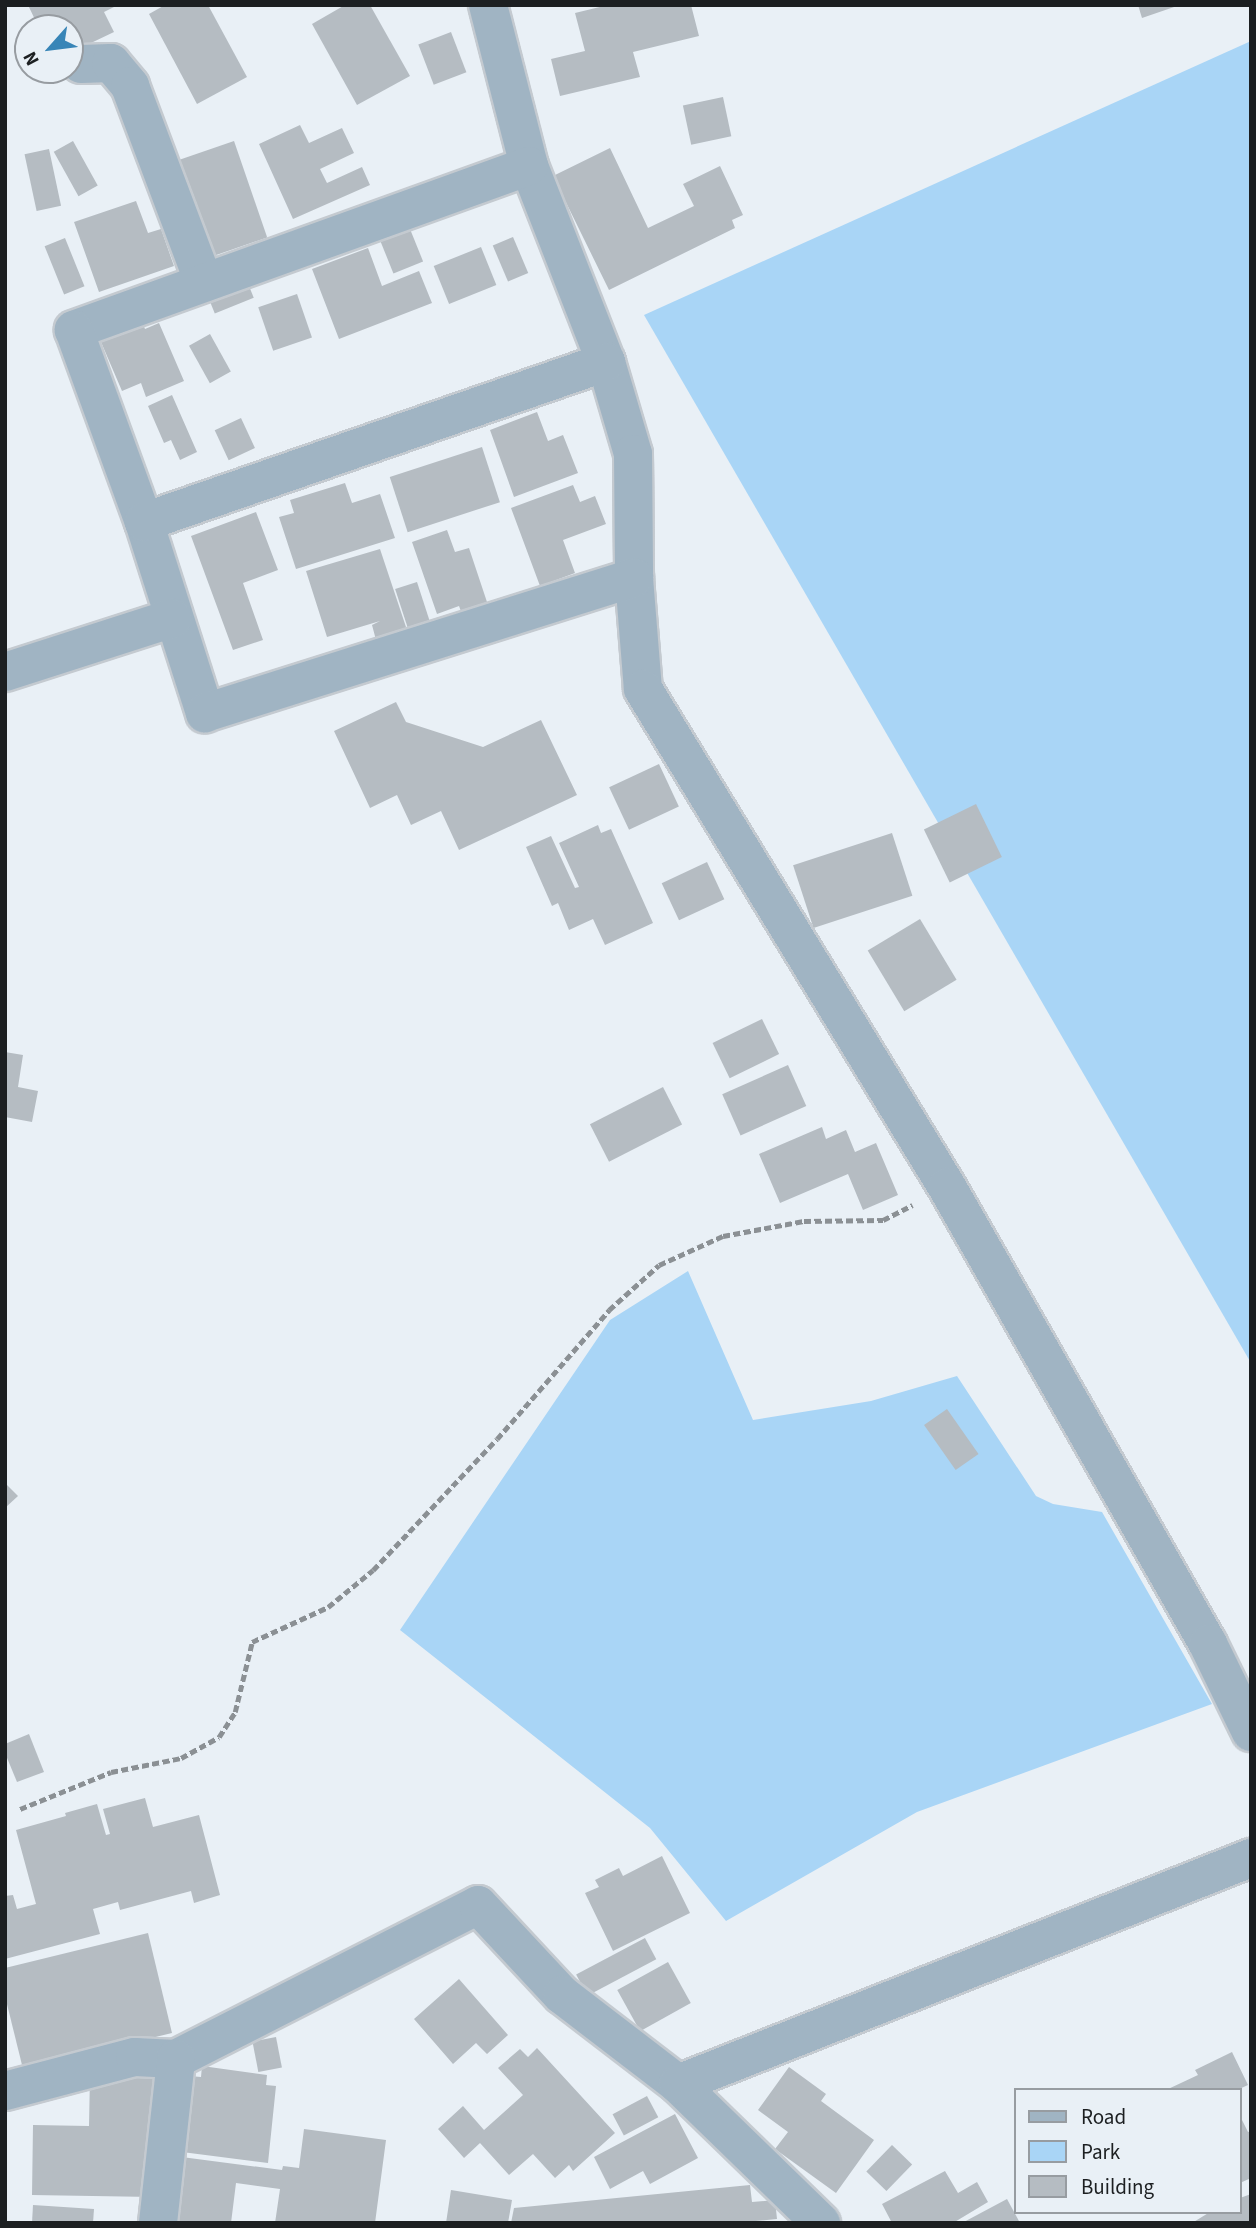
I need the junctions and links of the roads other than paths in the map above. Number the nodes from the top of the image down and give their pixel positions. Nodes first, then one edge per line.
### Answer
1 (488, 5) edge
2 (84, 64) edge
3 (529, 166) junction
4 (204, 284) junction
5 (606, 362) junction
6 (144, 522) junction
7 (634, 578) junction
8 (173, 618) junction
9 (5, 672) edge
10 (1251, 1732) edge
11 (1251, 1858) edge
12 (176, 2059) junction
13 (678, 2084) junction
14 (5, 2091) edge
15 (158, 2223) edge
16 (821, 2223) edge

1 - 3 street
2 - 4 street
3 - 4 street
3 - 5 street
4 - 6 street
5 - 6 street
5 - 7 street
6 - 8 street
7 - 8 street
7 - 10 street
8 - 9 street
11 - 13 street
12 - 13 street
12 - 14 street
12 - 15 street
13 - 16 street

